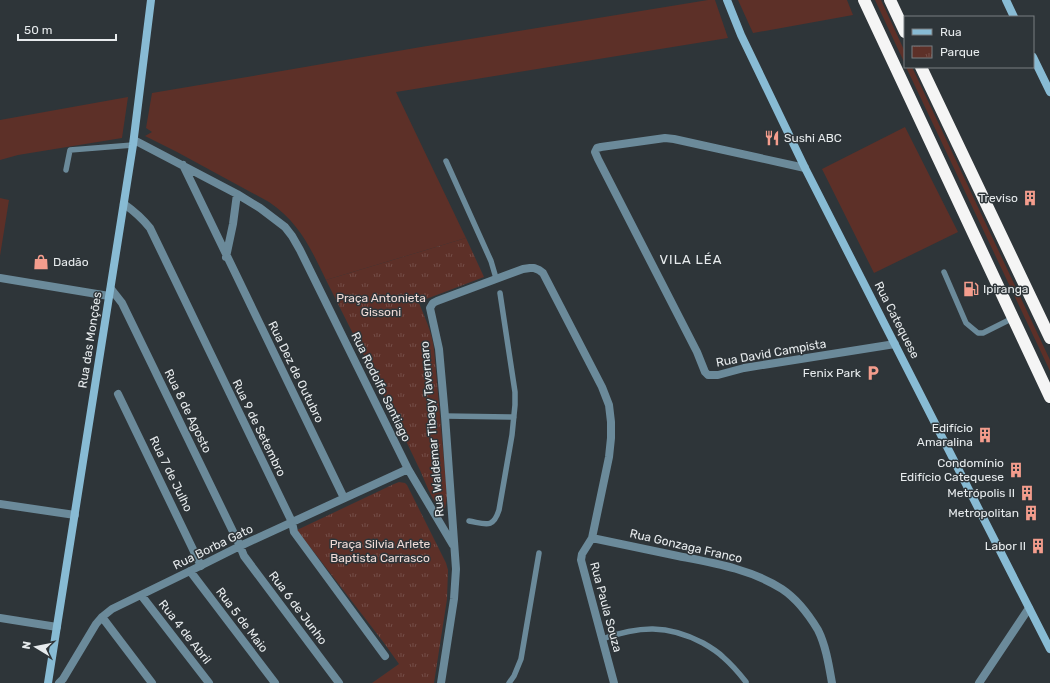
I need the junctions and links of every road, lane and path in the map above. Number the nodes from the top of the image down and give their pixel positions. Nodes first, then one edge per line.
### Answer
1 (151, 0) edge
2 (726, 0) edge
3 (864, 0) edge
4 (890, 0) edge
5 (1006, 0) edge
6 (1014, 16) edge
7 (904, 30) edge
8 (1034, 58) edge
9 (921, 68) edge
10 (1046, 76) edge
11 (1050, 92) edge
12 (134, 142) junction
13 (446, 161) dead end
14 (183, 166) junction
15 (805, 168) junction
16 (66, 170) dead end
17 (237, 194) junction
18 (124, 204) junction
19 (226, 257) junction
20 (944, 272) dead end
21 (0, 278) edge
22 (496, 278) junction
23 (110, 293) junction
24 (500, 293) dead end
25 (1013, 318) junction
26 (1050, 338) edge
27 (896, 344) junction
28 (118, 394) dead end
29 (1050, 397) edge
30 (445, 416) junction
31 (514, 417) junction
32 (408, 469) junction
33 (344, 498) junction
34 (0, 504) edge
35 (75, 515) junction
36 (470, 521) dead end
37 (292, 522) junction
38 (592, 538) junction
39 (240, 546) junction
40 (454, 547) junction
41 (539, 553) dead end
42 (201, 566) junction
43 (190, 572) junction
44 (141, 595) junction
45 (1030, 608) junction
46 (102, 617) junction
47 (0, 618) edge
48 (57, 627) junction
49 (602, 638) junction
50 (1050, 649) edge
51 (385, 656) dead end
52 (746, 682) dead end
53 (48, 683) edge
54 (59, 683) edge
55 (152, 683) edge
56 (209, 683) edge
57 (274, 683) edge
58 (339, 683) edge
59 (441, 683) edge
60 (509, 683) edge
61 (614, 683) edge
62 (832, 683) edge
63 (979, 683) edge

1 - 12 street, Rua das Monções
2 - 15 street, Rua Catequese
3 - 25 highway
4 - 7 highway
5 - 6 street
8 - 10 street
9 - 26 highway
10 - 11 street
12 - 14 street, Rua Rodolfo Santiago
12 - 16 lane
12 - 18 street, Rua das Monções
13 - 22 lane
14 - 17 street, Rua Rodolfo Santiago
14 - 19 street, Rua Dez de Outubro
15 - 27 street, Rua Catequese
15 - 27 street, Rua David Campista
17 - 19 street
17 - 32 street, Rua Rodolfo Santiago
18 - 23 street, Rua das Monções
18 - 37 street, Rua 9 de Setembro
19 - 33 street, Rua Dez de Outubro
20 - 25 lane
21 - 23 street
22 - 30 street, Rua Waldemar Tibagy Tavernaro
22 - 38 street, Rua Waldemar Tibagy Tavernaro
23 - 35 street, Rua das Monções
23 - 39 street, Rua 8 de Agosto
24 - 31 lane
25 - 29 highway
27 - 45 street, Rua Catequese
28 - 42 street, Rua 7 de Julho
30 - 31 lane
30 - 40 street, Rua Waldemar Tibagy Tavernaro
31 - 36 lane
32 - 33 street, Rua Borba Gato
32 - 40 street, Rua Rodolfo Santiago
33 - 37 street, Rua Borba Gato
34 - 35 street
35 - 48 street, Rua das Monções
37 - 39 street, Rua Borba Gato
37 - 51 street, Rua 9 de Setembro
38 - 49 street, Rua Paula Souza
38 - 62 street, Rua Gonzaga Franco
39 - 42 street, Rua Borba Gato
39 - 58 street, Rua 6 de Junho
40 - 59 street, Rua Rodolfo Santiago
41 - 60 lane
42 - 43 street, Rua Borba Gato
43 - 44 street, Rua Borba Gato
43 - 57 street, Rua 5 de Maio
44 - 46 street, Rua Borba Gato
44 - 56 street, Rua 4 de Abril
45 - 50 street, Rua Catequese
45 - 63 street
46 - 54 street, Rua Borba Gato
46 - 55 street
47 - 48 street
48 - 53 street, Rua das Monções
49 - 52 lane
49 - 61 street, Rua Paula Souza

